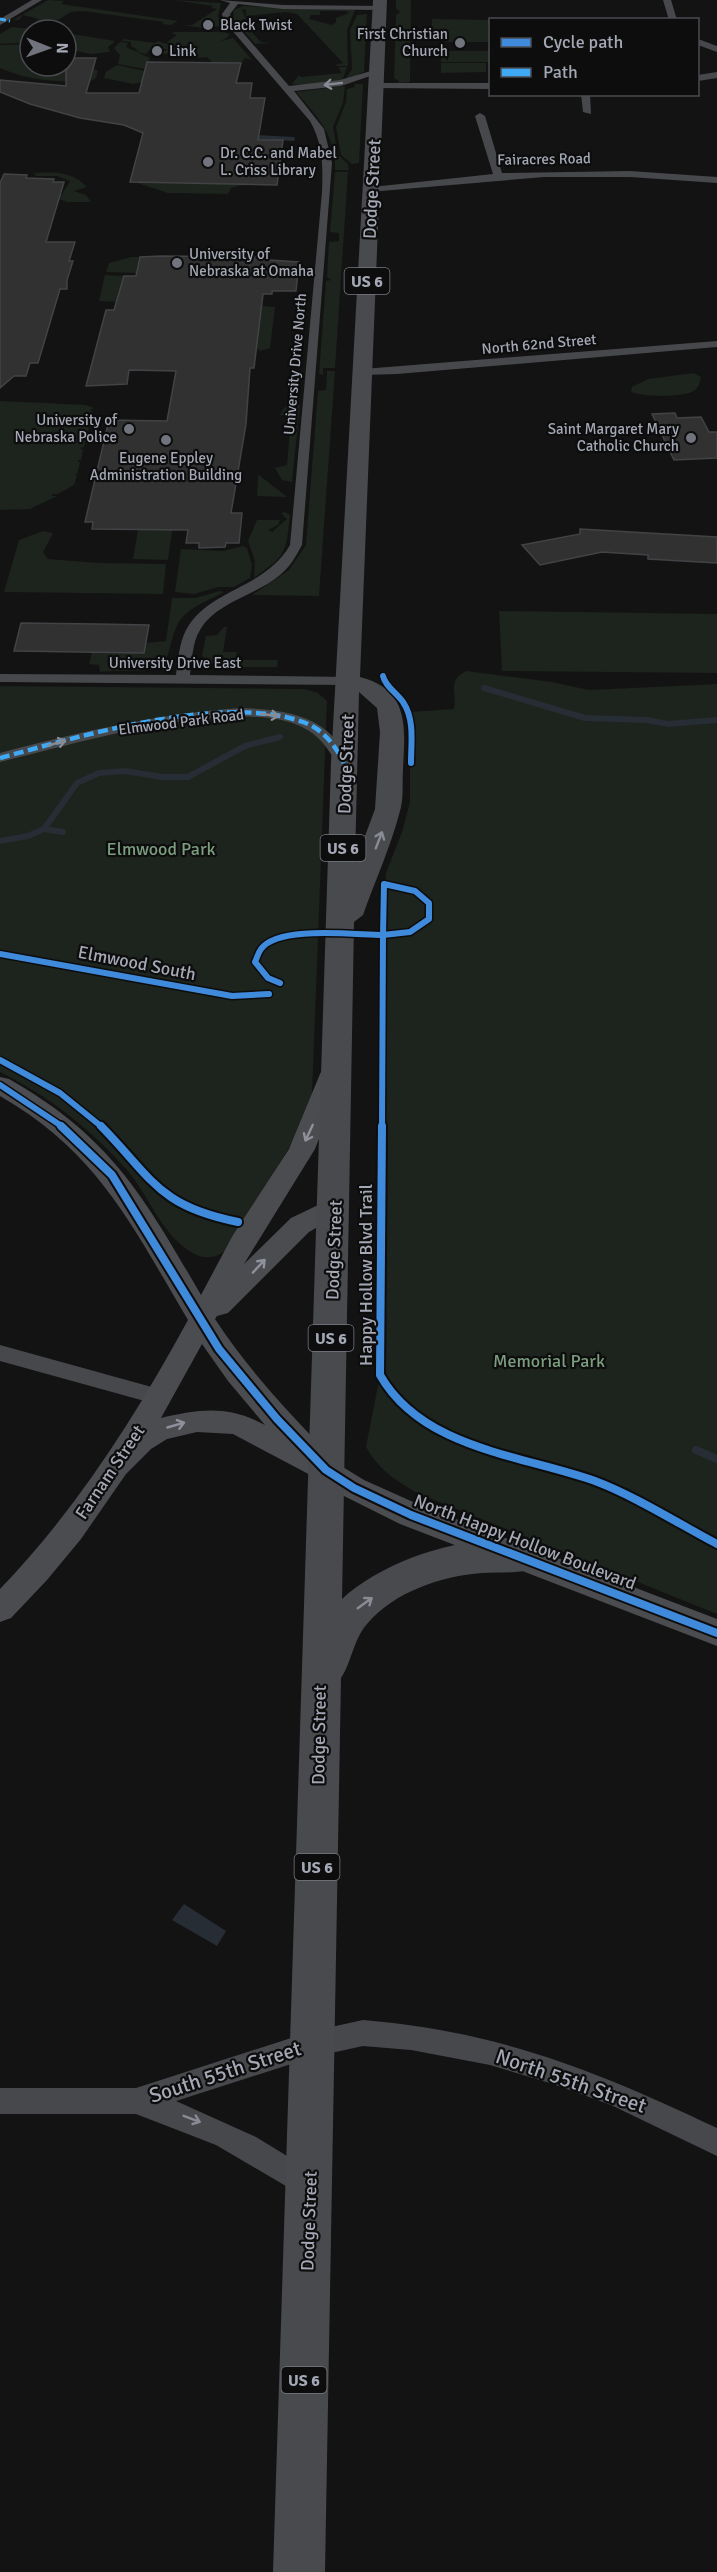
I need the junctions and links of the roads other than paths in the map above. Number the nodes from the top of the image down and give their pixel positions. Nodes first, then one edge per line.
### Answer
1 (38, 0) edge
2 (221, 0) edge
3 (361, 0) edge
4 (667, 0) edge
5 (235, 2) junction
6 (380, 4) edge
7 (672, 18) edge
8 (0, 22) edge
9 (699, 42) edge
10 (717, 49) edge
11 (717, 75) edge
12 (699, 78) edge
13 (377, 79) junction
14 (489, 86) edge
15 (286, 89) junction
16 (585, 96) edge
17 (588, 112) dead end
18 (480, 116) dead end
19 (498, 175) junction
20 (717, 180) edge
21 (372, 190) junction
22 (717, 344) edge
23 (363, 372) junction
24 (0, 678) edge
25 (182, 680) junction
26 (350, 681) junction
27 (0, 758) edge
28 (344, 763) junction
29 (341, 933) junction
30 (338, 1059) junction
31 (0, 1085) edge
32 (335, 1206) junction
33 (202, 1322) junction
34 (0, 1353) edge
35 (159, 1398) junction
36 (112, 1470) junction
37 (326, 1470) junction
38 (524, 1557) junction
39 (0, 1609) edge
40 (717, 1633) edge
41 (320, 1691) junction
42 (313, 2044) junction
43 (0, 2101) edge
44 (136, 2101) junction
45 (717, 2142) edge
46 (310, 2187) junction
47 (299, 2572) edge

1 - 8 street
2 - 5 street
3 - 5 street
4 - 7 street
5 - 6 street
5 - 15 street, University Drive North
6 - 13 highway, Dodge Street / US 6
9 - 10 street
11 - 12 street
13 - 14 street
13 -> 15 street
13 - 21 highway, Dodge Street / US 6
15 - 25 street, University Drive North
16 - 17 street
18 - 19 street
19 - 20 street, Fairacres Road
19 - 21 street, Fairacres Road
21 - 23 highway, Dodge Street / US 6
22 - 23 street, North 62nd Street
23 - 26 highway, Dodge Street / US 6
24 - 25 street, University Drive East
25 - 26 street, University Drive East
26 - 28 highway, Dodge Street / US 6
29 -> 26 highway
27 -> 28 street, Elmwood Park Road
28 - 29 highway, Dodge Street / US 6
29 - 30 highway, Dodge Street / US 6
30 - 32 highway, Dodge Street / US 6
30 -> 33 main road, Farnam Street
31 - 33 main road
33 -> 32 main road, Farnam Street
32 - 37 highway, Dodge Street / US 6
33 - 35 main road, Farnam Street
33 - 37 main road
34 - 35 street
35 - 36 main road, Farnam Street
36 -> 37 main road
36 - 39 main road, Farnam Street
37 - 38 main road, North Happy Hollow Boulevard
37 - 41 highway, Dodge Street / US 6
38 - 40 main road, North Happy Hollow Boulevard
41 -> 38 highway
41 - 42 highway, Dodge Street / US 6
42 - 44 street, South 55th Street
42 - 45 street, North 55th Street
42 - 46 highway, Dodge Street / US 6
43 - 44 street, South 55th Street
44 -> 46 street, South 55th Street
46 - 47 highway, Dodge Street / US 6

